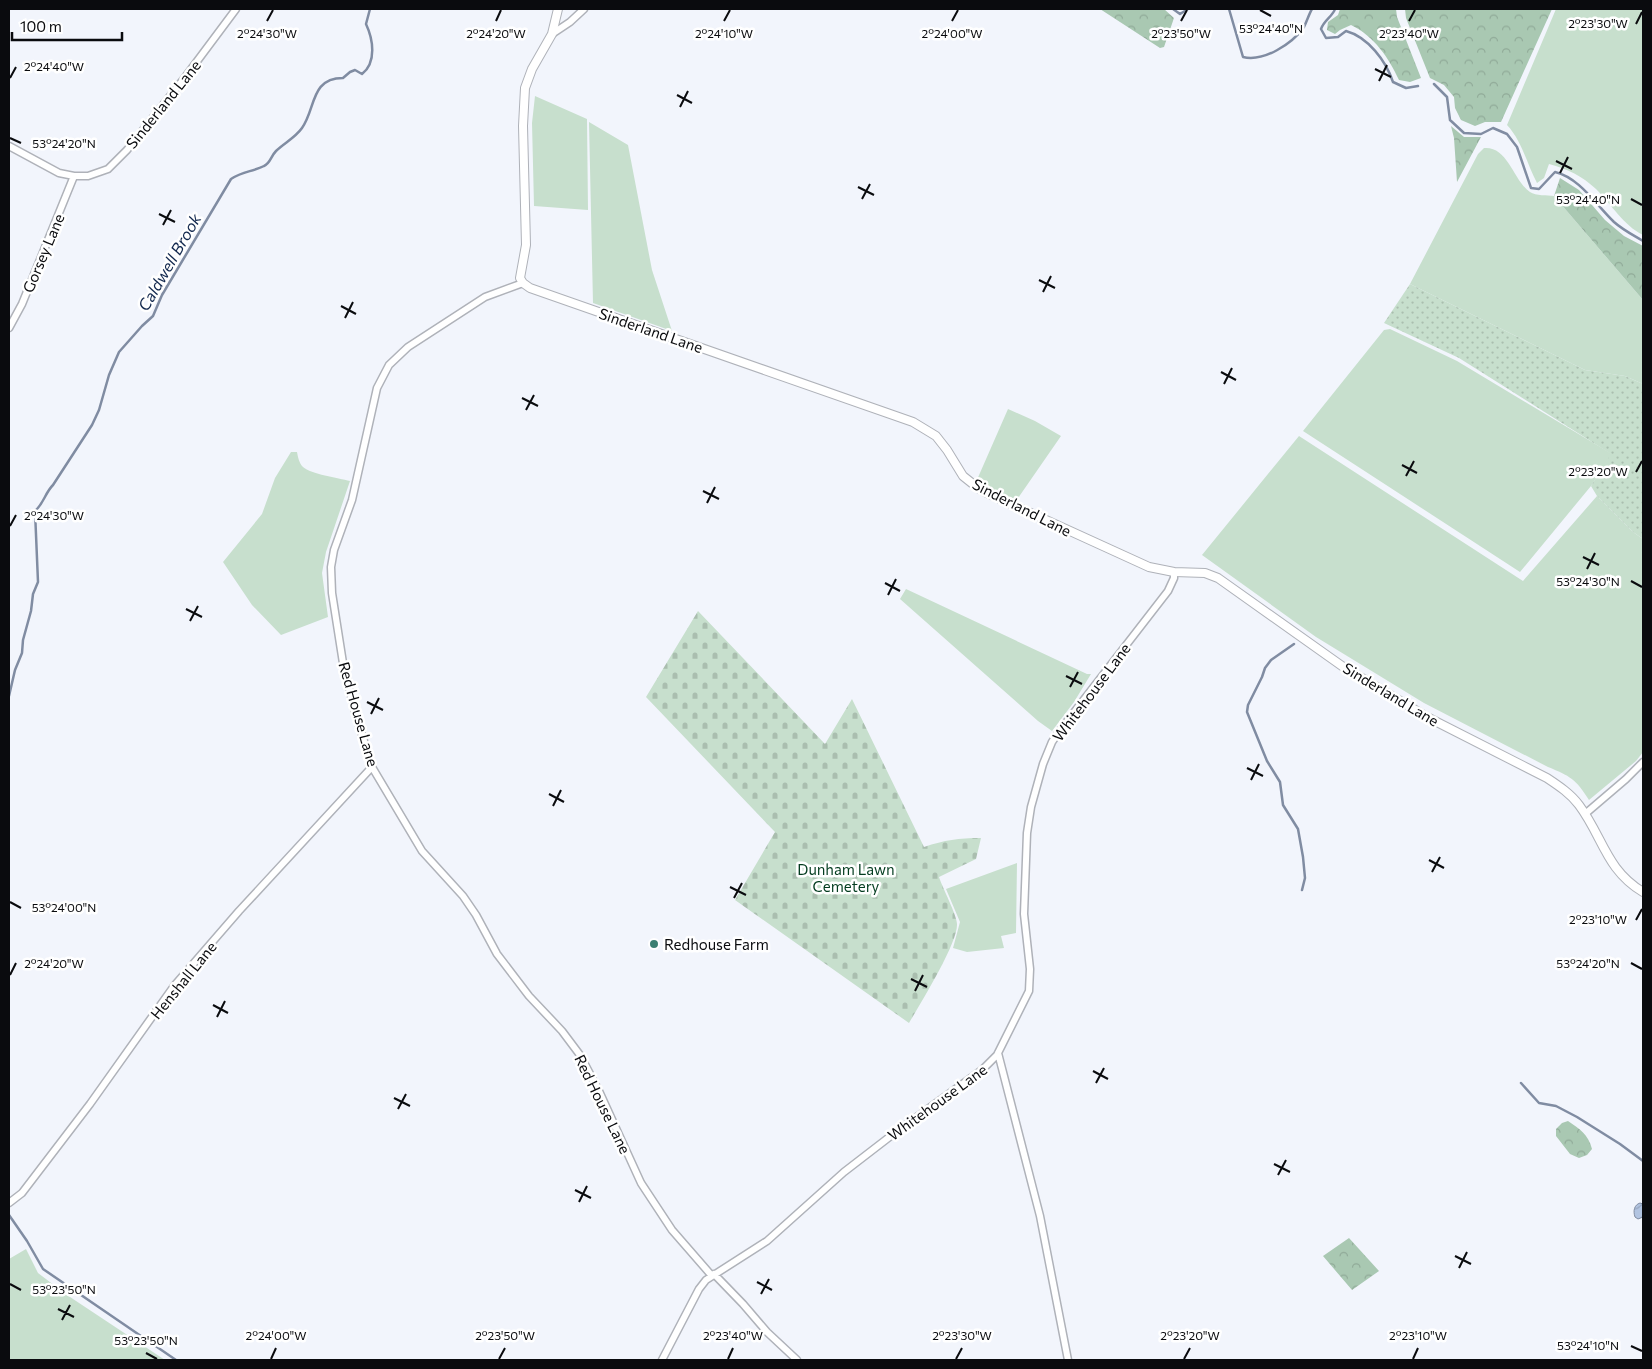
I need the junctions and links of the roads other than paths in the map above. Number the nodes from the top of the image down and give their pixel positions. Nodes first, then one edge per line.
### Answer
1 (236, 9) edge
2 (558, 9) edge
3 (584, 9) edge
4 (552, 34) junction
5 (9, 146) edge
6 (74, 176) junction
7 (523, 283) junction
8 (9, 328) edge
9 (1174, 572) junction
10 (1643, 762) edge
11 (372, 767) junction
12 (1585, 814) junction
13 (1643, 892) edge
14 (998, 1053) junction
15 (9, 1203) edge
16 (713, 1275) junction
17 (662, 1360) edge
18 (797, 1360) edge
19 (1068, 1360) edge

1 - 6 street, Sinderland Lane
2 - 4 street
3 - 4 street
4 - 7 street
5 - 6 street
6 - 8 street, Gorsey Lane
7 - 9 street, Sinderland Lane
7 - 11 street, Red House Lane
9 - 12 street, Sinderland Lane
9 - 14 street, Whitehouse Lane
10 - 12 street
11 - 15 street, Henshall Lane
11 - 16 street, Red House Lane
12 - 13 street, Sinderland Lane
14 - 16 street, Whitehouse Lane
14 - 19 street
16 - 17 street, Whitehouse Lane
16 - 18 street, Red House Lane

